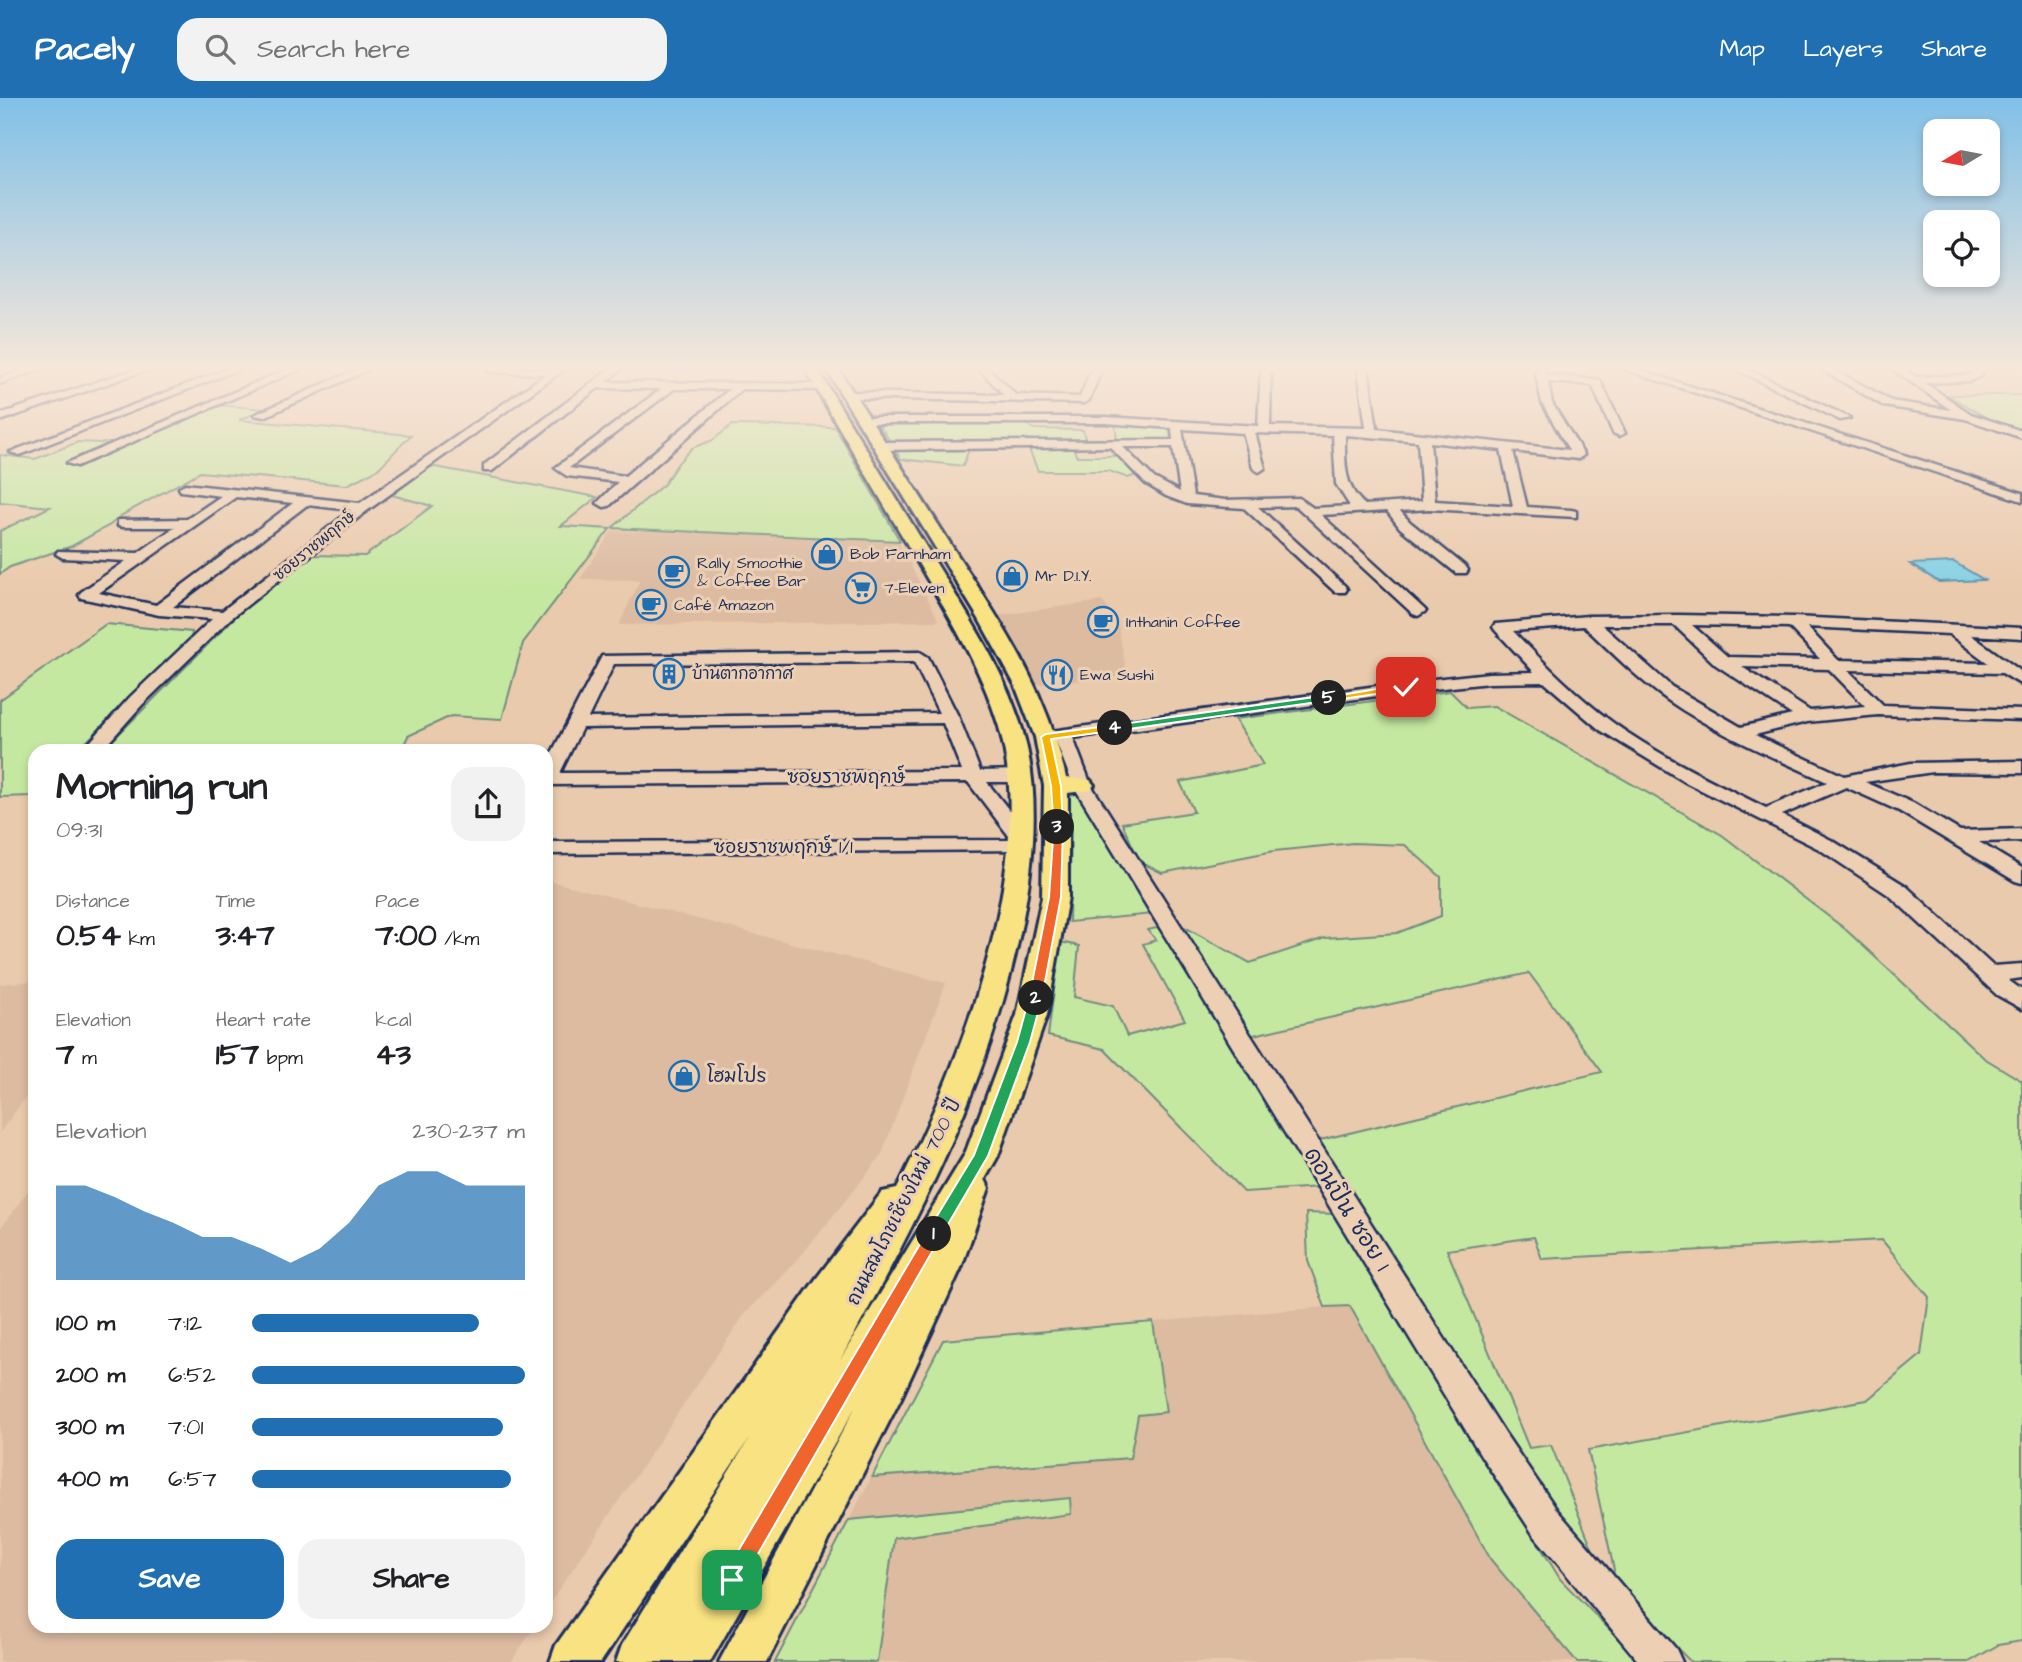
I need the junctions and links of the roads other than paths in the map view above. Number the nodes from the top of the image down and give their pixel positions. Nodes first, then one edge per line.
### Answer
1 (42, 442) edge
2 (121, 442) edge
3 (456, 442) edge
4 (522, 442) edge
5 (596, 442) edge
6 (673, 442) edge
7 (860, 442) edge
8 (878, 442) edge
9 (1251, 442) edge
10 (1339, 442) edge
11 (1424, 442) edge
12 (1458, 442) edge
13 (1570, 442) edge
14 (1853, 442) edge
15 (1877, 442) edge
16 (1112, 443) junction
17 (1178, 443) joint
18 (880, 446) junction
19 (1507, 449) junction
20 (16, 452) dead end
21 (73, 463) dead end
22 (488, 468) dead end
23 (1259, 468) dead end
24 (628, 480) junction
25 (185, 488) dead end
26 (2022, 488) edge
27 (232, 494) junction
28 (2022, 497) edge
29 (304, 500) junction
30 (1188, 500) junction
31 (604, 503) dead end
32 (1246, 503) junction
33 (1429, 505) junction
34 (1389, 506) junction
35 (363, 507) junction
36 (1361, 508) junction
37 (1521, 511) junction
38 (1310, 512) junction
39 (1571, 514) dead end
40 (123, 523) dead end
41 (189, 523) junction
42 (63, 554) dead end
43 (140, 557) junction
44 (1461, 570) dead end
45 (1340, 589) dead end
46 (159, 610) junction
47 (1419, 611) dead end
48 (225, 616) junction
49 (1678, 620) junction
50 (1588, 621) junction
51 (1793, 622) junction
52 (1951, 628) junction
53 (2022, 633) edge
54 (1722, 662) junction
55 (1832, 664) junction
56 (2004, 668) junction
57 (1544, 674) junction
58 (2022, 680) edge
59 (1878, 710) junction
60 (2022, 715) edge
61 (1807, 717) junction
62 (950, 718) junction
63 (575, 723) junction
64 (1740, 733) junction
65 (1054, 736) junction
66 (97, 744) edge
67 (553, 767) edge
68 (2022, 767) edge
69 (973, 776) junction
70 (1019, 776) junction
71 (553, 779) edge
72 (1846, 781) junction
73 (1069, 785) junction
74 (1766, 814) junction
75 (2022, 835) edge
76 (1958, 838) junction
77 (1020, 842) junction
78 (553, 849) edge
79 (2022, 877) edge
80 (2022, 971) edge
81 (1987, 974) junction
82 (2022, 1001) edge
83 (981, 1156) junction
84 (929, 1161) junction
85 (573, 1662) edge
86 (639, 1662) edge
87 (684, 1662) edge
88 (742, 1662) edge
89 (1664, 1662) edge

1 - 20 street
2 - 21 street
3 - 35 street, ซอยราชพฤกษ์
4 - 22 street
5 - 24 street
6 - 24 street
7 - 70 main road, ถนนสมโภชเชียงใหม่ 700 ปี
8 - 18 main road
9 - 23 street
10 - 36 street
11 - 33 street
12 - 19 street
13 - 19 street
14 - 28 street
15 - 26 street
16 - 17 street
16 - 18 street
16 - 30 street
17 - 30 street
18 - 65 main road
19 - 37 street
24 - 31 street
25 - 27 street
27 - 29 street
27 - 41 street
29 - 35 street
29 - 46 street
30 - 32 street
32 - 38 street
32 - 45 street
33 - 34 street
33 - 37 street
34 - 36 street
34 - 44 street
35 - 48 street, ซอยราชพฤกษ์
36 - 38 street
37 - 39 street
38 - 47 street
40 - 41 street
41 - 43 street
42 - 43 street
43 - 46 street
46 - 48 street
48 - 66 street, ซอยราชพฤกษ์
49 - 50 street
49 - 51 street
49 - 54 street
50 - 57 street
50 - 64 street
51 - 52 street
51 - 55 street
52 - 53 street
52 - 56 street
54 - 55 street
54 - 61 street
55 - 56 street
55 - 59 street
56 - 58 street
57 - 65 street
57 - 74 street
59 - 60 street
59 - 61 street
61 - 64 street
62 - 63 street
62 - 63 street
62 - 69 street
63 - 67 street
64 - 72 street
65 - 73 street, ดอนปิน ซอย 1
68 - 72 street
69 - 70 street, ซอยราชพฤกษ์
69 - 71 street, ซอยราชพฤกษ์
69 - 77 street
70 - 77 main road, ถนนสมโภชเชียงใหม่ 700 ปี
72 - 74 street
72 - 76 street
73 - 83 main road, ถนนสมโภชเชียงใหม่ 700 ปี
73 - 89 street, ดอนปิน ซอย 1
74 - 81 street
75 - 76 street
76 - 79 street
77 - 78 street, ซอยราชพฤกษ์ 1/1
77 - 84 main road, ถนนสมโภชเชียงใหม่ 700 ปี
80 - 81 street
81 - 82 street
83 - 87 main road, ถนนสมโภชเชียงใหม่ 700 ปี
83 - 88 main road
84 - 85 main road
84 - 86 main road, ถนนสมโภชเชียงใหม่ 700 ปี

